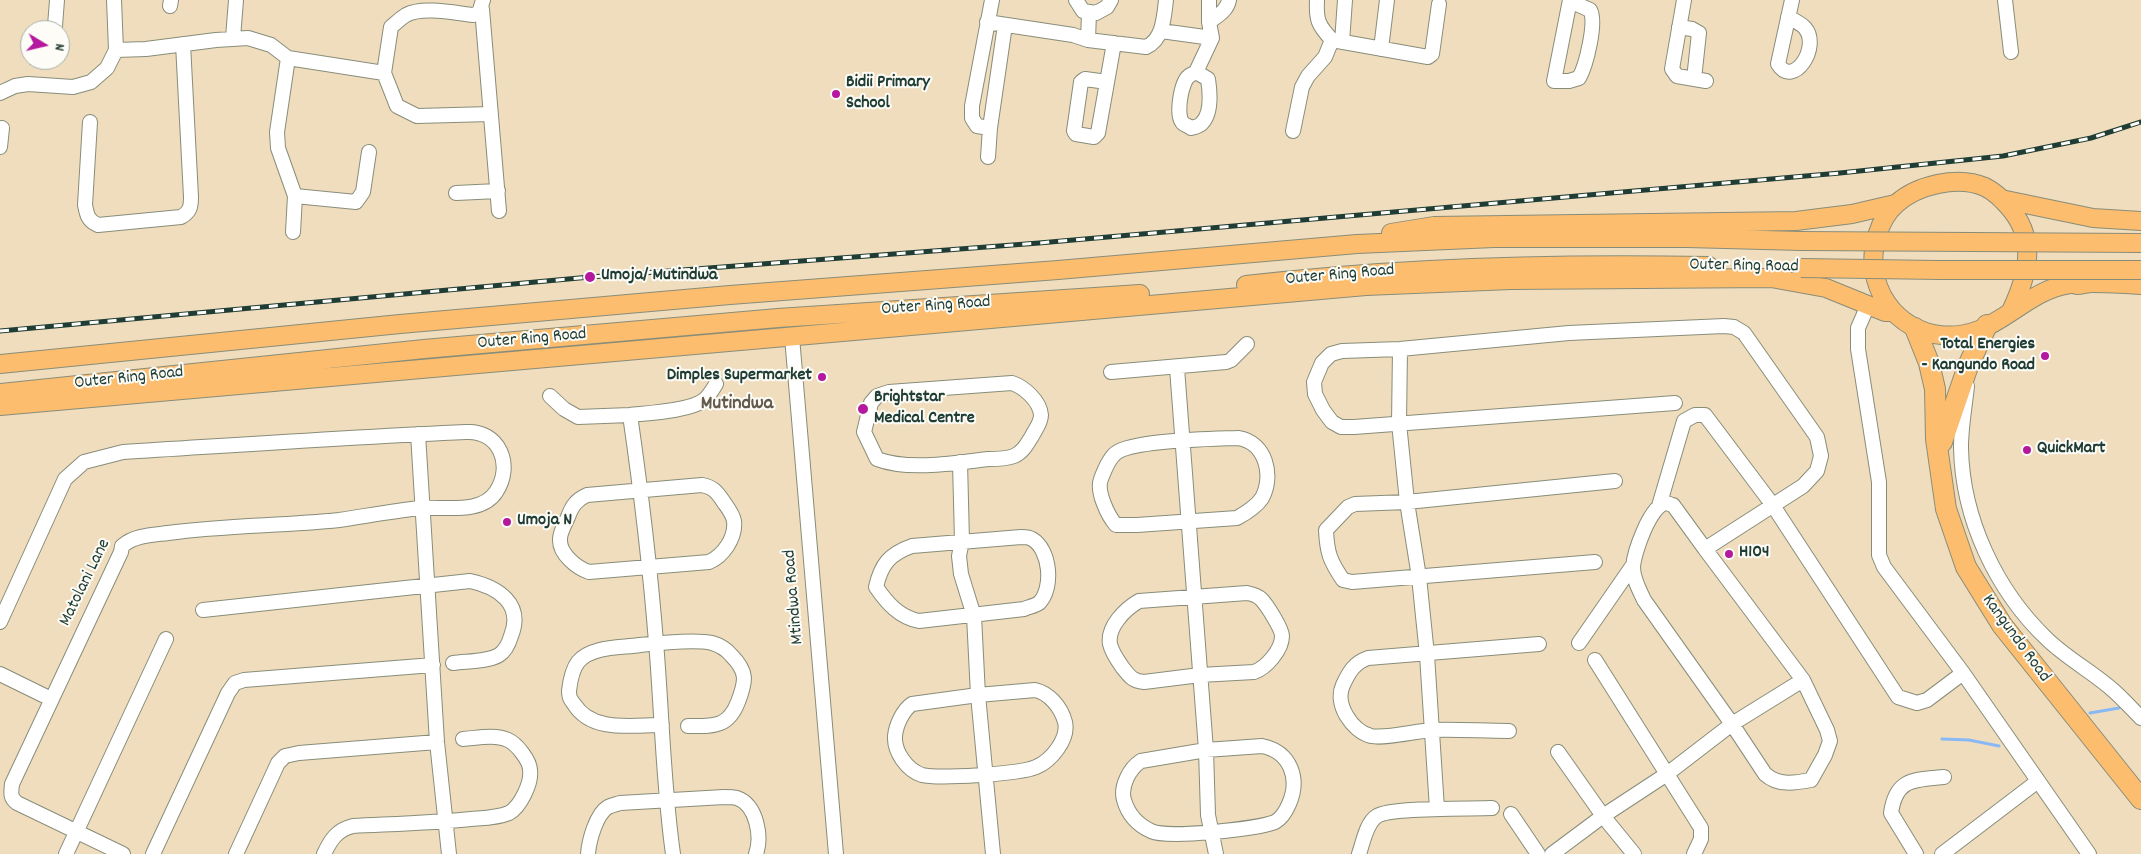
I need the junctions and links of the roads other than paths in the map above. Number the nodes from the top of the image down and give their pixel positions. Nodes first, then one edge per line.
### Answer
1 (57, 0) edge
2 (114, 0) edge
3 (236, 0) edge
4 (992, 0) edge
5 (1076, 0) edge
6 (1110, 0) edge
7 (1166, 0) edge
8 (1209, 0) edge
9 (1229, 0) edge
10 (1317, 0) edge
11 (1345, 0) edge
12 (1387, 0) edge
13 (1570, 0) edge
14 (1684, 0) edge
15 (1792, 0) edge
16 (2005, 0) edge
17 (482, 4) edge
18 (1439, 4) dead end
19 (1089, 13) junction
20 (1788, 17) dead end
21 (55, 20) edge
22 (987, 22) junction
23 (1209, 22) junction
24 (1006, 26) junction
25 (1679, 27) junction
26 (1161, 31) junction
27 (233, 38) junction
28 (1212, 38) junction
29 (1088, 40) junction
30 (1337, 41) junction
31 (1114, 43) junction
32 (183, 44) junction
33 (1381, 49) junction
34 (116, 50) junction
35 (2012, 52) dead end
36 (288, 58) junction
37 (1196, 72) dead end
38 (384, 73) junction
39 (1107, 82) dead end
40 (0, 93) edge
41 (492, 114) junction
42 (90, 122) dead end
43 (2, 128) dead end
44 (990, 128) junction
45 (1293, 131) dead end
46 (0, 147) edge
47 (369, 152) dead end
48 (988, 157) dead end
49 (498, 192) junction
50 (456, 193) dead end
51 (295, 196) junction
52 (2001, 198) junction
53 (1895, 204) junction
54 (499, 210) dead end
55 (2141, 221) edge
56 (293, 232) dead end
57 (2141, 243) edge
58 (1357, 244) junction
59 (2141, 270) edge
60 (1339, 275) junction
61 (2141, 285) edge
62 (1366, 286) junction
63 (1868, 305) junction
64 (2011, 311) junction
65 (1892, 312) junction
66 (1987, 325) junction
67 (1915, 328) junction
68 (792, 336) junction
69 (1247, 344) dead end
70 (1400, 349) junction
71 (0, 364) edge
72 (1968, 366) junction
73 (1177, 368) junction
74 (1111, 372) dead end
75 (716, 384) dead end
76 (0, 393) edge
77 (550, 396) dead end
78 (1675, 403) dead end
79 (0, 406) edge
80 (630, 415) junction
81 (1399, 423) junction
82 (418, 434) junction
83 (1181, 441) junction
84 (1939, 454) junction
85 (960, 462) junction
86 (1615, 481) dead end
87 (641, 489) junction
88 (1407, 502) junction
89 (1772, 504) junction
90 (1660, 506) junction
91 (422, 508) junction
92 (1189, 521) junction
93 (962, 541) junction
94 (1706, 550) junction
95 (1595, 562) dead end
96 (1633, 565) junction
97 (649, 567) junction
98 (1419, 576) junction
99 (428, 587) junction
100 (1193, 597) junction
101 (203, 610) dead end
102 (974, 616) junction
103 (0, 622) edge
104 (166, 639) dead end
105 (656, 643) junction
106 (1579, 643) dead end
107 (1539, 644) dead end
108 (1427, 654) junction
109 (1595, 660) dead end
110 (453, 663) dead end
111 (433, 665) junction
112 (1963, 673) junction
113 (0, 674) edge
114 (1200, 675) junction
115 (1803, 680) junction
116 (978, 695) junction
117 (51, 699) junction
118 (2141, 718) edge
119 (1732, 724) junction
120 (662, 725) junction
121 (688, 726) dead end
122 (1432, 730) junction
123 (1509, 731) dead end
124 (463, 740) dead end
125 (437, 742) junction
126 (1206, 750) junction
127 (1558, 752) dead end
128 (1667, 774) junction
129 (985, 775) junction
130 (1944, 777) dead end
131 (2038, 781) junction
132 (6, 785) edge
133 (2141, 799) edge
134 (665, 800) junction
135 (1492, 808) dead end
136 (1437, 809) junction
137 (1511, 814) dead end
138 (1603, 816) junction
139 (445, 821) junction
140 (75, 832) junction
141 (1214, 833) junction
142 (66, 854) edge
143 (123, 854) edge
144 (153, 854) edge
145 (236, 854) edge
146 (324, 854) edge
147 (449, 854) edge
148 (588, 854) edge
149 (672, 854) edge
150 (756, 854) edge
151 (836, 854) edge
152 (993, 854) edge
153 (1216, 854) edge
154 (1359, 854) edge
155 (1538, 854) edge
156 (1552, 854) edge
157 (1634, 854) edge
158 (1694, 854) edge
159 (1916, 854) edge
160 (1942, 854) edge
161 (2089, 854) edge

1 - 21 street
2 - 34 street
3 - 27 street
4 - 22 street
5 - 19 street
6 - 19 street
7 - 26 street
8 - 23 street
9 - 23 street
10 - 30 street
11 - 30 street
12 - 33 street
13 - 13 street
14 - 25 street
15 - 20 street
16 - 35 street
17 - 38 street
17 - 41 street
18 - 33 street
19 - 29 street
22 - 24 street
22 - 44 street
23 - 28 street
24 - 29 street
24 - 44 street
25 - 25 street
26 - 28 street
26 - 31 street
27 - 32 street
27 - 36 street
28 - 37 street
29 - 31 street
30 - 33 street
30 - 45 street
31 - 39 street
32 - 34 street
32 - 42 street
34 - 40 street
36 - 38 street
36 - 51 street
38 - 41 street
41 - 49 street
43 - 46 street
44 - 48 street
47 - 51 street
49 - 50 street
49 - 54 street
51 - 56 street
52 - 53 main road, Outer Ring Road
52 - 55 main road, Outer Ring Road
52 - 64 main road, Outer Ring Road
53 - 58 main road, Outer Ring Road
53 - 65 main road, Outer Ring Road
57 - 58 main road, Outer Ring Road, bridge
58 - 71 main road, Outer Ring Road
59 - 60 main road, Outer Ring Road, bridge
60 - 62 main road
60 - 76 main road, Outer Ring Road
61 - 64 main road, Outer Ring Road
62 - 63 main road
62 - 68 main road
63 - 65 main road
63 - 112 street
64 - 66 main road, Outer Ring Road
65 - 67 main road, Outer Ring Road
66 - 67 main road, Outer Ring Road
66 - 72 highway
67 - 84 highway, Kangundo Road
68 - 79 main road
68 - 151 street, Mtindwa Road
69 - 73 street
70 - 81 street
70 - 81 street
70 - 89 street
72 - 84 highway
72 - 118 street
73 - 74 street
73 - 83 street
75 - 80 street
77 - 80 street
78 - 81 street
80 - 87 street
81 - 88 street
82 - 91 street
82 - 91 street
82 - 103 street
83 - 92 street
83 - 92 street
83 - 92 street
84 - 133 highway, Kangundo Road
85 - 85 street
85 - 93 street
86 - 88 street
87 - 97 street
87 - 97 street
87 - 97 street
88 - 98 street
88 - 98 street
89 - 90 street
89 - 94 street
89 - 112 street
90 - 94 street
90 - 96 street
91 - 99 street
91 - 117 street, Matolani Lane
92 - 100 street
93 - 102 street
93 - 102 street
93 - 102 street
94 - 115 street
95 - 98 street
96 - 106 street
96 - 119 street
97 - 105 street
98 - 108 street
99 - 101 street
99 - 110 street
99 - 111 street
100 - 114 street
100 - 114 street
100 - 114 street
102 - 116 street
104 - 140 street
105 - 120 street
105 - 120 street
105 - 121 street
107 - 108 street
108 - 122 street
108 - 122 street
109 - 128 street
111 - 125 street
111 - 144 street
112 - 131 street
113 - 117 street
114 - 126 street
115 - 119 street
115 - 119 street
116 - 129 street
116 - 129 street
116 - 129 street
117 - 132 street, Matolani Lane
119 - 128 street
120 - 134 street
122 - 123 street
122 - 136 street
124 - 139 street
125 - 139 street
125 - 145 street
126 - 141 street
126 - 141 street
126 - 141 street
127 - 138 street
128 - 138 street
128 - 158 street
129 - 152 street
130 - 159 street
131 - 160 street
131 - 161 street
132 - 140 street, Matolani Lane
134 - 148 street
134 - 149 street
134 - 150 street
135 - 136 street
136 - 154 street
137 - 155 street
138 - 156 street
138 - 157 street
139 - 146 street
139 - 147 street
140 - 142 street
140 - 143 street, Matolani Lane
141 - 153 street

